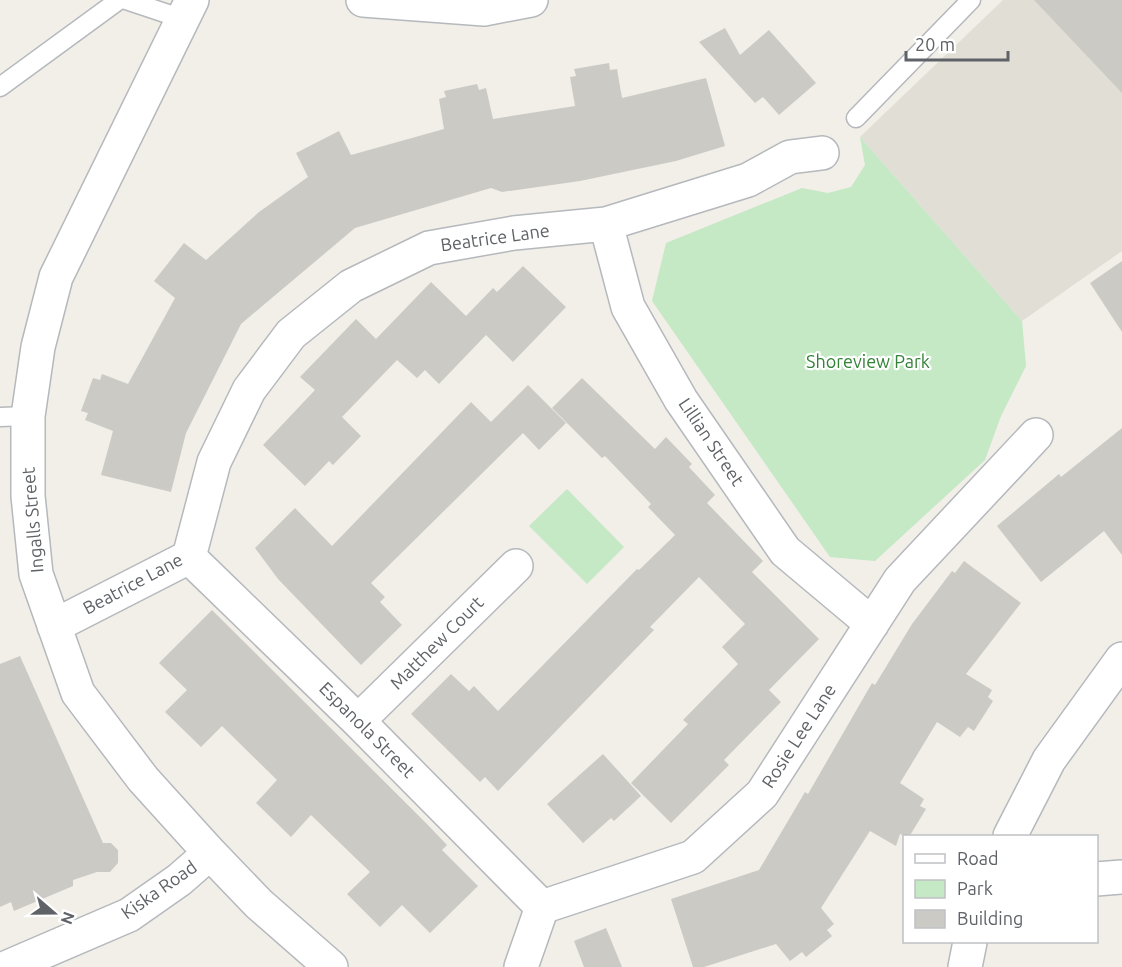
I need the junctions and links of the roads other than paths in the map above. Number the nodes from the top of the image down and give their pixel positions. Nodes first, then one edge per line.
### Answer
1 (119, 0) edge
2 (126, 0) edge
3 (363, 0) edge
4 (531, 0) edge
5 (971, 0) edge
6 (188, 9) edge
7 (0, 87) edge
8 (856, 118) dead end
9 (822, 153) dead end
10 (606, 224) junction
11 (14, 417) edge
12 (1036, 435) dead end
13 (189, 556) junction
14 (516, 566) dead end
15 (872, 624) junction
16 (54, 626) junction
17 (1122, 659) edge
18 (358, 721) junction
19 (1011, 835) edge
20 (210, 853) junction
21 (1122, 877) edge
22 (1098, 879) edge
23 (542, 907) junction
24 (970, 943) edge
25 (8, 967) edge
26 (332, 967) edge
27 (521, 967) edge
28 (965, 967) edge

1 - 7 lane
2 - 6 lane
3 - 4 street
5 - 8 lane
6 - 11 street, Ingalls Street
9 - 10 street, Beatrice Lane
10 - 13 street, Beatrice Lane
10 - 15 street, Lillian Street
11 - 16 street, Ingalls Street
12 - 15 street, Rosie Lee Lane
13 - 16 street, Beatrice Lane
13 - 18 street, Espanola Street
14 - 18 street, Matthew Court
15 - 23 street, Rosie Lee Lane
16 - 20 street, Ingalls Street
17 - 19 street
18 - 23 street, Espanola Street
20 - 25 street, Kiska Road
20 - 26 street, Ingalls Street
21 - 22 street
23 - 27 street
24 - 28 street

